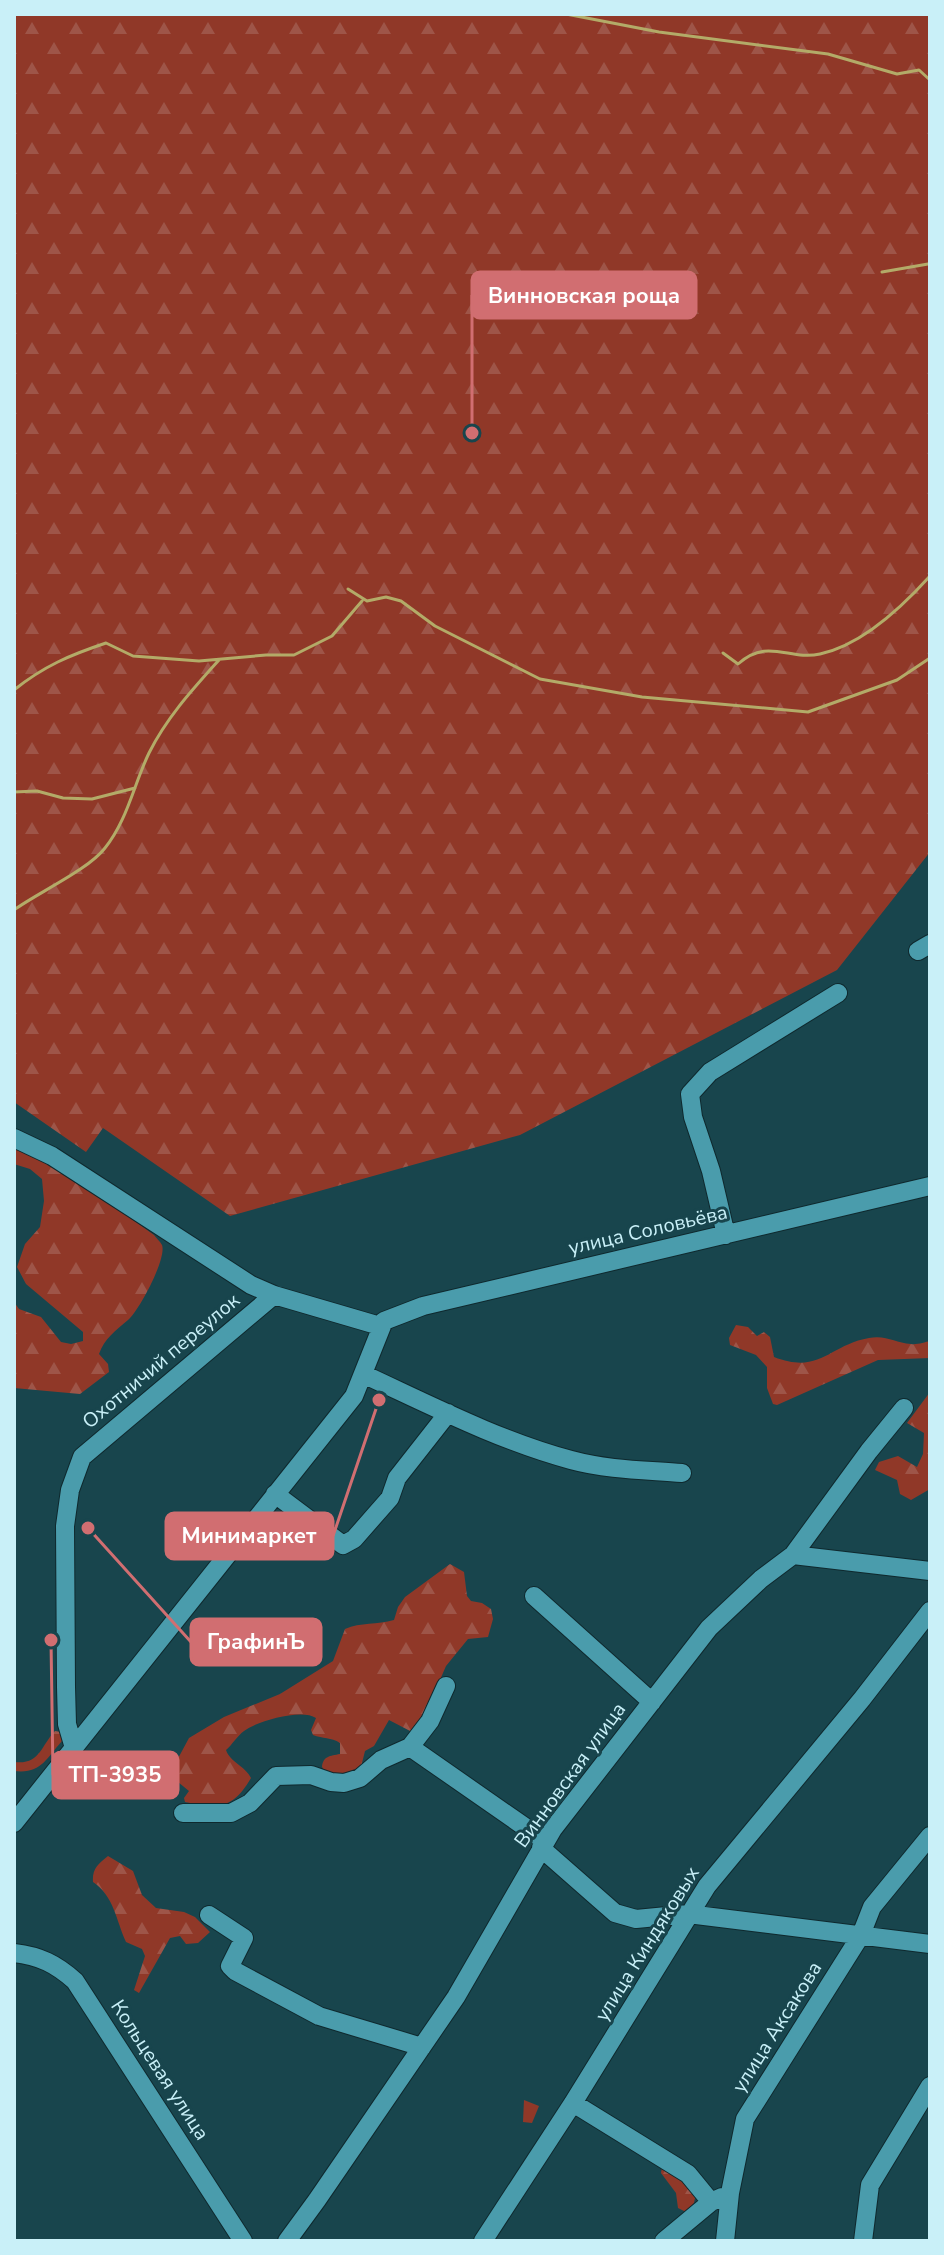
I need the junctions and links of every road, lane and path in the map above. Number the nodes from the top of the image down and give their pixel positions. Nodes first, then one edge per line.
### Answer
1 (838, 993) dead end
2 (14, 1138) edge
3 (930, 1186) edge
4 (726, 1235) junction
5 (274, 1295) junction
6 (380, 1326) junction
7 (365, 1375) junction
8 (904, 1408) dead end
9 (448, 1413) junction
10 (682, 1473) dead end
11 (275, 1494) junction
12 (793, 1555) junction
13 (930, 1571) edge
14 (534, 1596) dead end
15 (930, 1611) edge
16 (446, 1686) dead end
17 (652, 1702) junction
18 (410, 1747) junction
19 (74, 1748) junction
20 (183, 1813) dead end
21 (14, 1823) edge
22 (930, 1836) edge
23 (543, 1845) junction
24 (688, 1914) junction
25 (209, 1915) dead end
26 (861, 1935) junction
27 (930, 1944) edge
28 (14, 1953) edge
29 (422, 2047) junction
30 (930, 2086) edge
31 (573, 2103) junction
32 (730, 2193) junction
33 (711, 2202) junction
34 (243, 2241) edge
35 (287, 2241) edge
36 (483, 2241) edge
37 (664, 2241) edge
38 (725, 2241) edge
39 (863, 2241) edge

1 - 4 street
2 - 5 street
3 - 4 street, улица Соловьёва
4 - 6 street, улица Соловьёва
5 - 6 street
5 - 19 street, Охотничий переулок
6 - 7 street
7 - 9 street
7 - 11 street
8 - 12 street, Винновская улица
9 - 10 street
9 - 11 street
11 - 19 street
12 - 13 street
12 - 17 street, Винновская улица
14 - 17 street
15 - 24 street, улица Киндяковых
16 - 18 street
17 - 23 street, Винновская улица
18 - 20 street
18 - 23 street
19 - 21 street
22 - 26 street, улица Аксакова
23 - 24 street
23 - 29 street, Винновская улица
24 - 26 street
24 - 31 street, улица Киндяковых
25 - 29 street
26 - 27 street
26 - 32 street, улица Аксакова
28 - 34 street, Кольцевая улица
29 - 35 street, Винновская улица
30 - 39 street
31 - 33 street
31 - 36 street, улица Киндяковых
32 - 33 street
32 - 38 street, улица Аксакова
33 - 37 street

